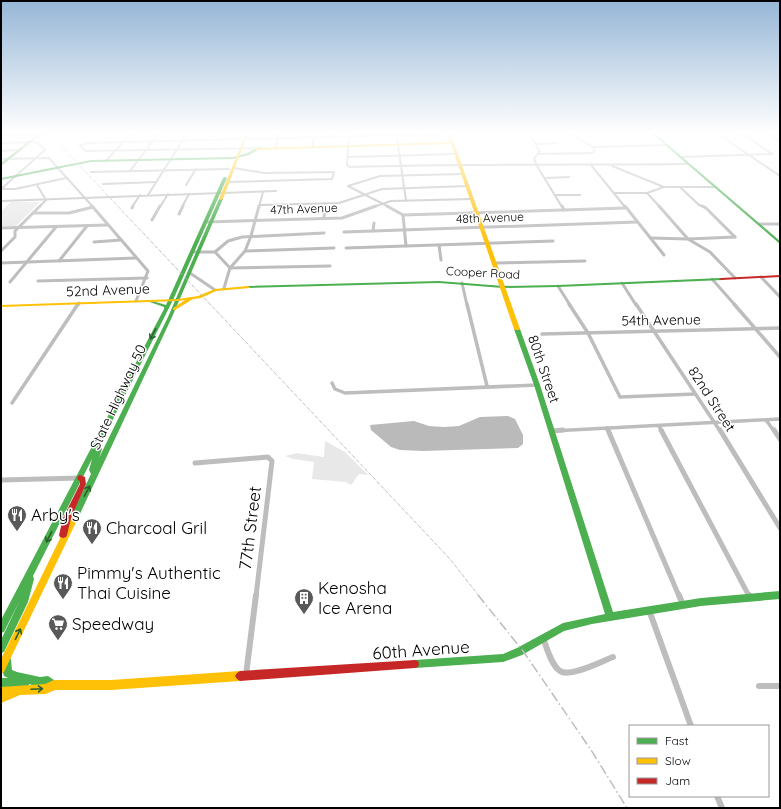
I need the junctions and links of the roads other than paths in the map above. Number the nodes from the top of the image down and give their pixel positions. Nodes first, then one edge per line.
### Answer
1 (196, 169) edge
2 (24, 170) edge
3 (50, 170) edge
4 (59, 170) edge
5 (164, 170) junction
6 (172, 170) edge
7 (231, 170) edge
8 (231, 170) edge
9 (237, 170) edge
10 (402, 170) edge
11 (462, 170) edge
12 (540, 170) edge
13 (595, 170) edge
14 (620, 170) edge
15 (694, 170) edge
16 (770, 170) edge
17 (130, 171) joint
18 (92, 172) dead end
19 (303, 172) junction
20 (463, 174) junction
21 (403, 176) junction
22 (779, 176) edge
23 (568, 177) dead end
24 (14, 178) junction
25 (66, 178) junction
26 (545, 178) junction
27 (1, 179) edge
28 (359, 179) dead end
29 (304, 180) junction
30 (362, 181) junction
31 (156, 182) junction
32 (227, 182) junction
33 (102, 184) dead end
34 (37, 185) junction
35 (186, 185) dead end
36 (467, 186) junction
37 (714, 186) junction
38 (680, 187) junction
39 (404, 188) junction
40 (664, 188) junction
41 (1, 189) edge
42 (276, 191) dead end
43 (263, 192) junction
44 (220, 193) junction
45 (647, 193) junction
46 (168, 194) junction
47 (189, 194) junction
48 (364, 194) junction
49 (614, 194) junction
50 (140, 195) junction
51 (148, 195) junction
52 (556, 195) junction
53 (580, 195) dead end
54 (83, 197) junction
55 (472, 199) junction
56 (46, 200) junction
57 (406, 200) junction
58 (1, 201) edge
59 (325, 204) junction
60 (382, 204) junction
61 (260, 205) junction
62 (94, 207) junction
63 (132, 208) dead end
64 (624, 208) junction
65 (564, 210) junction
66 (33, 213) junction
67 (477, 213) junction
68 (180, 214) dead end
69 (403, 216) junction
70 (324, 218) junction
71 (152, 220) dead end
72 (256, 220) junction
73 (208, 222) junction
74 (637, 222) junction
75 (374, 223) dead end
76 (759, 224) junction
77 (780, 224) edge
78 (107, 225) junction
79 (87, 226) junction
80 (56, 227) junction
81 (1, 228) edge
82 (18, 228) junction
83 (482, 228) junction
84 (404, 230) junction
85 (373, 231) junction
86 (344, 232) dead end
87 (324, 233) dead end
88 (251, 236) junction
89 (650, 238) junction
90 (688, 239) junction
91 (121, 240) junction
92 (553, 241) dead end
93 (94, 242) dead end
94 (488, 243) junction
95 (780, 243) edge
96 (406, 246) junction
97 (439, 246) junction
98 (334, 248) dead end
99 (346, 248) dead end
100 (1, 251) edge
101 (245, 251) junction
102 (196, 252) junction
103 (215, 252) junction
104 (664, 255) dead end
105 (136, 258) junction
106 (441, 260) dead end
107 (59, 261) junction
108 (585, 261) dead end
109 (25, 262) junction
110 (1, 263) edge
111 (494, 263) junction
112 (330, 266) dead end
113 (230, 268) junction
114 (190, 273) junction
115 (780, 276) edge
116 (761, 277) junction
117 (147, 278) junction
118 (735, 278) junction
119 (712, 279) junction
120 (38, 281) dead end
121 (10, 282) dead end
122 (462, 283) junction
123 (622, 283) junction
124 (558, 286) junction
125 (503, 287) junction
126 (224, 288) junction
127 (215, 290) junction
128 (780, 297) edge
129 (192, 298) junction
130 (175, 300) junction
131 (136, 301) junction
132 (149, 301) junction
133 (79, 303) junction
134 (1, 306) edge
135 (170, 310) junction
136 (166, 325) junction
137 (780, 328) edge
138 (756, 329) junction
139 (656, 332) junction
140 (588, 333) junction
141 (542, 334) dead end
142 (146, 348) junction
143 (780, 357) edge
144 (145, 368) junction
145 (332, 383) dead end
146 (537, 385) junction
147 (488, 386) junction
148 (695, 394) junction
149 (12, 403) dead end
150 (780, 419) edge
151 (766, 420) junction
152 (108, 423) junction
153 (715, 423) junction
154 (659, 426) junction
155 (607, 428) junction
156 (552, 431) junction
157 (780, 439) edge
158 (195, 463) dead end
159 (96, 474) junction
160 (80, 478) junction
161 (1, 480) edge
162 (780, 528) edge
163 (59, 548) junction
164 (33, 568) junction
165 (780, 595) edge
166 (750, 597) junction
167 (683, 606) junction
168 (648, 610) junction
169 (610, 617) junction
170 (1, 629) edge
171 (542, 638) junction
172 (1, 649) edge
173 (8, 655) junction
174 (613, 656) dead end
175 (1, 669) edge
176 (246, 675) junction
177 (38, 682) junction
178 (1, 683) edge
179 (54, 685) junction
180 (759, 686) dead end
181 (780, 686) edge
182 (18, 691) junction
183 (1, 692) edge
184 (1, 698) edge
185 (691, 725) edge
186 (717, 797) edge
187 (722, 808) edge

1 - 35 street
2 - 24 street
3 - 24 street
4 - 25 street
5 - 6 street
5 - 17 street
5 - 31 street
7 - 32 street, State Highway 50
8 - 44 street, State Highway 50
9 - 19 street
10 - 21 street
11 - 20 street, 80th Street
12 - 26 street
13 - 49 street
14 - 40 street
15 - 37 street
16 - 22 street
17 - 18 street
19 - 29 street
19 - 29 street
20 - 21 street
20 - 36 street, 80th Street
21 - 30 street
21 - 39 street
23 - 26 street
24 - 27 street
24 - 41 street
25 - 34 street
25 - 54 street
26 - 52 street
28 - 30 street
29 - 32 street
30 - 48 street
31 - 33 street
31 - 51 street
32 - 44 street, State Highway 50
34 - 41 street
34 - 56 street
36 - 39 street
36 - 55 street, 80th Street
37 - 38 street
37 - 76 street
38 - 40 street
38 - 90 street
39 - 48 street
39 - 57 street
40 - 45 street
42 - 43 street
43 - 44 street
43 - 61 street
44 - 47 street
44 - 73 street, State Highway 50
45 - 49 street
45 - 90 street
46 - 47 street
46 - 51 street
46 - 71 street
47 - 68 street
48 - 59 street
48 - 60 street
49 - 64 street
50 - 51 street
50 - 54 street
50 - 63 street
52 - 53 street
52 - 65 street
54 - 56 street
54 - 62 street
55 - 57 street, 47th Avenue
55 - 67 street, 80th Street
56 - 58 street
56 - 66 street
57 - 60 street, 47th Avenue
59 - 61 street
59 - 70 street
60 - 69 street
60 - 70 street, 47th Avenue
61 - 72 street
62 - 66 street
62 - 78 street
64 - 65 street
64 - 74 street
65 - 67 street
66 - 82 street
67 - 69 street
67 - 83 street, 80th Street
69 - 84 street
70 - 72 street, 47th Avenue
72 - 73 street, 47th Avenue
72 - 88 street
73 - 102 street, State Highway 50
74 - 83 street, 48th Avenue
74 - 89 street
75 - 85 street
76 - 77 street
76 - 95 street
78 - 79 street
78 - 91 street
79 - 80 street
79 - 107 street
80 - 82 street
80 - 109 street
81 - 82 street
82 - 100 street
83 - 84 street, 48th Avenue
83 - 94 street, 80th Street
84 - 85 street, 48th Avenue
84 - 96 street
85 - 86 street, 48th Avenue
87 - 88 street
88 - 101 street
88 - 103 street
89 - 90 street
89 - 104 street
90 - 118 street
91 - 93 street
91 - 105 street
92 - 94 street
94 - 97 street
94 - 111 street, 80th Street
96 - 97 street
96 - 99 street
97 - 106 street
98 - 101 street
101 - 113 street
102 - 103 street
102 - 114 street, State Highway 50
102 - 130 street, State Highway 50
103 - 113 street
105 - 107 street
105 - 117 street
107 - 109 street
108 - 111 street
109 - 110 street
109 - 121 street
111 - 125 street, 80th Street
112 - 113 street
113 - 126 street
114 - 127 street
114 - 130 street, State Highway 50
115 - 116 street, Cooper Road
116 - 118 street, Cooper Road
116 - 128 street
117 - 120 street
117 - 131 street
118 - 119 street, Cooper Road
119 - 123 street, Cooper Road
119 - 138 street
122 - 125 street, Cooper Road
122 - 126 street, Cooper Road
122 - 147 street
123 - 124 street, Cooper Road
123 - 139 street, 82nd Street
124 - 125 street, Cooper Road
124 - 140 street
125 - 146 street, 80th Street
126 - 127 street, Cooper Road
127 - 129 street, 52nd Avenue
129 - 130 street, 52nd Avenue
129 - 135 street
130 - 132 street, 52nd Avenue
130 - 135 street, State Highway 50
130 - 136 street
131 - 132 street, 52nd Avenue
131 - 133 street, 52nd Avenue
132 - 135 street
133 - 134 street, 52nd Avenue
133 - 149 street
135 - 136 street, State Highway 50
135 -> 142 street, State Highway 50
136 - 144 street, State Highway 50
137 - 138 street, 54th Avenue
138 - 139 street, 54th Avenue
138 - 143 street
139 - 140 street, 54th Avenue
139 - 148 street, 82nd Street
140 - 141 street, 54th Avenue
140 - 148 street
142 - 144 street
142 - 152 street, State Highway 50
144 - 159 street, State Highway 50
145 - 147 street
146 - 147 street
146 - 156 street, 80th Street
148 - 153 street, 82nd Street
150 - 151 street
151 - 153 street
151 - 157 street
152 - 159 street
152 - 160 street, State Highway 50
153 - 154 street
153 - 162 street, 82nd Street
154 - 155 street
154 - 166 street
155 - 156 street
155 - 167 street
156 - 169 street, 80th Street
158 - 176 street, 77th Street
163 -> 159 street, State Highway 50
160 - 161 street
160 - 163 street
160 -> 164 street, State Highway 50
173 -> 163 street, State Highway 50
164 - 170 street, State Highway 50
164 - 172 street
165 - 166 street, 60th Avenue
166 - 167 street, 60th Avenue
167 - 168 street, 60th Avenue
168 - 169 street, 60th Avenue
168 - 185 street
169 - 171 street, 60th Avenue
171 - 174 street
171 - 176 street, 60th Avenue
173 - 175 street, State Highway 50
173 - 177 street
176 - 179 street, 60th Avenue
177 - 178 street, 60th Avenue
177 - 179 street, 60th Avenue
182 -> 179 street, 60th Avenue
180 - 181 street
182 - 183 street, 60th Avenue
182 - 184 street
186 - 187 street

